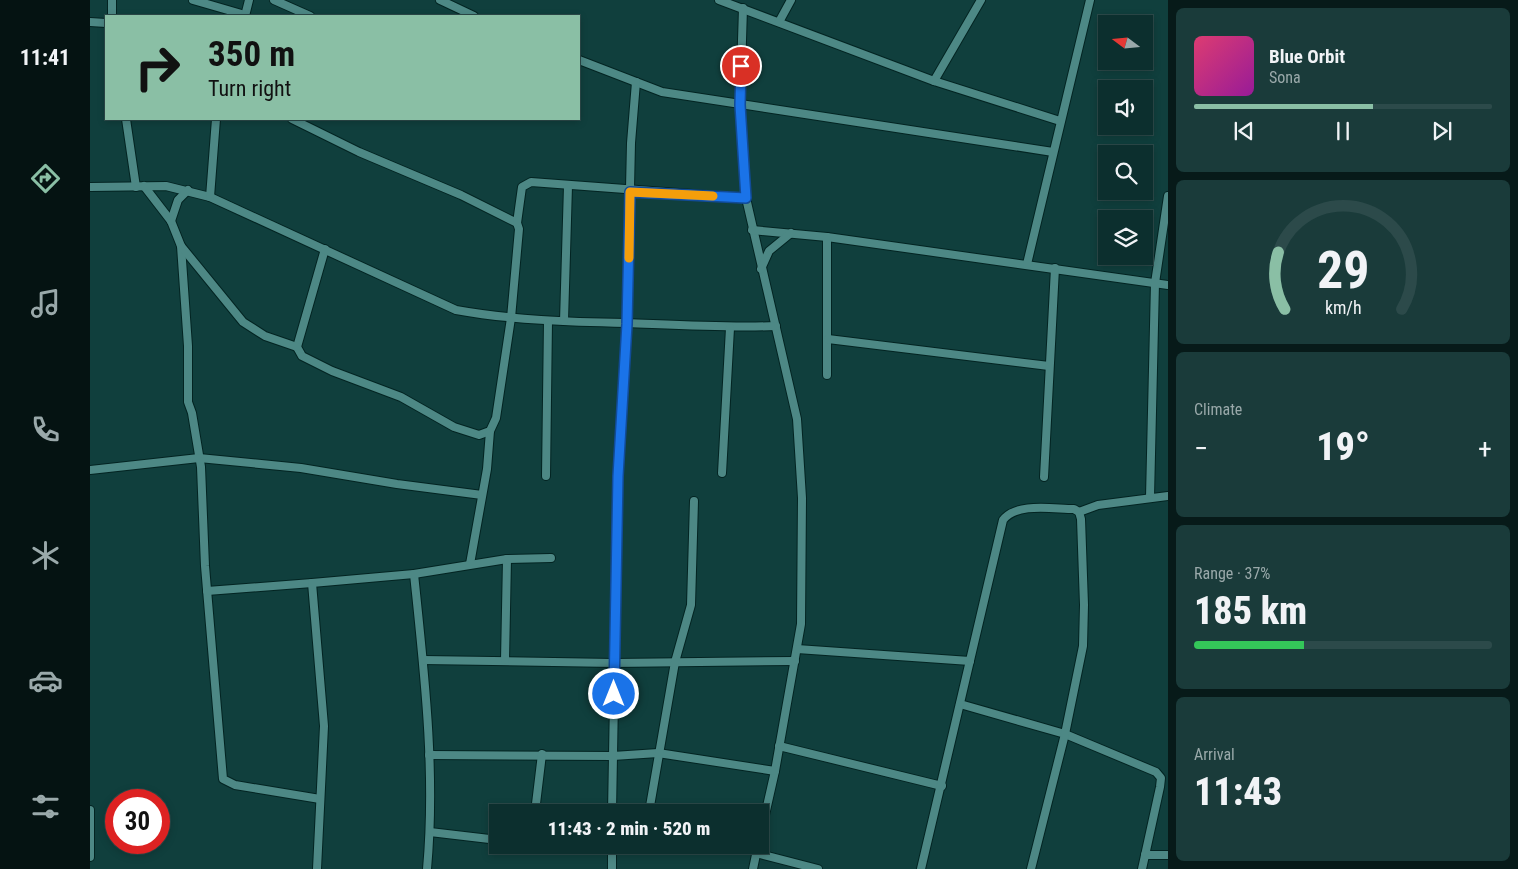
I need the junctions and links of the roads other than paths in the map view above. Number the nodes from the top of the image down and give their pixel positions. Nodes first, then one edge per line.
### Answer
1 (112, 0) edge
2 (193, 0) edge
3 (250, 0) edge
4 (274, 0) edge
5 (440, 0) edge
6 (719, 0) edge
7 (791, 0) edge
8 (981, 0) edge
9 (1090, 0) edge
10 (743, 8) junction
11 (112, 15) edge
12 (242, 15) edge
13 (245, 15) edge
14 (308, 15) edge
15 (472, 15) edge
16 (90, 22) edge
17 (778, 22) junction
18 (105, 23) edge
19 (580, 60) edge
20 (934, 81) junction
21 (636, 82) junction
22 (740, 105) junction
23 (126, 120) edge
24 (216, 120) edge
25 (294, 120) edge
26 (1060, 121) junction
27 (1053, 152) junction
28 (140, 186) junction
29 (568, 186) junction
30 (90, 188) edge
31 (188, 190) junction
32 (630, 192) junction
33 (1168, 196) edge
34 (210, 197) junction
35 (746, 198) junction
36 (171, 221) junction
37 (517, 223) junction
38 (752, 230) junction
39 (791, 233) junction
40 (827, 237) junction
41 (180, 246) junction
42 (325, 249) junction
43 (1027, 264) junction
44 (1055, 268) junction
45 (761, 269) junction
46 (1155, 284) junction
47 (1168, 285) edge
48 (512, 318) junction
49 (548, 321) junction
50 (564, 322) junction
51 (627, 324) junction
52 (776, 326) junction
53 (730, 328) junction
54 (828, 339) junction
55 (297, 347) junction
56 (1050, 366) junction
57 (827, 375) dead end
58 (490, 431) junction
59 (199, 458) junction
60 (90, 470) edge
61 (722, 473) dead end
62 (546, 476) dead end
63 (1044, 477) dead end
64 (482, 495) junction
65 (1168, 496) edge
66 (1150, 497) junction
67 (694, 501) dead end
68 (1078, 512) junction
69 (551, 558) dead end
70 (506, 559) junction
71 (470, 564) junction
72 (414, 574) junction
73 (312, 583) junction
74 (207, 591) junction
75 (797, 648) junction
76 (423, 660) junction
77 (505, 660) junction
78 (795, 661) junction
79 (970, 661) junction
80 (675, 662) junction
81 (614, 663) junction
82 (960, 704) junction
83 (1065, 734) junction
84 (779, 746) junction
85 (658, 753) junction
86 (542, 754) junction
87 (430, 755) junction
88 (613, 756) junction
89 (775, 771) junction
90 (942, 786) junction
91 (320, 799) junction
92 (536, 804) edge
93 (612, 804) edge
94 (650, 804) edge
95 (768, 804) edge
96 (90, 810) edge
97 (430, 832) junction
98 (489, 839) edge
99 (612, 854) edge
100 (756, 854) joint
101 (1145, 855) junction
102 (1168, 855) edge
103 (90, 857) edge
104 (317, 869) edge
105 (427, 869) edge
106 (612, 869) edge
107 (753, 869) edge
108 (818, 869) edge
109 (922, 869) edge
110 (1031, 869) edge
111 (1142, 869) edge

1 - 11 street
2 - 12 street
3 - 13 street
4 - 14 street
5 - 15 street
6 - 10 street
7 - 17 street
8 - 20 street
9 - 26 street
10 - 17 street
10 - 22 street
16 - 18 street
17 - 20 street
19 - 21 street
20 - 26 street
21 - 22 street
21 - 32 street
22 - 27 street
22 - 35 street
23 - 28 street
24 - 34 street
25 - 37 street
26 - 27 street
27 - 43 street
28 - 30 street
28 - 31 street
28 - 36 street
29 - 32 street
29 - 37 street
29 - 50 street
31 - 34 street
31 - 36 street
32 - 35 street
32 - 51 street
33 - 46 street
34 - 42 street
35 - 38 street
36 - 41 street
37 - 48 street
38 - 39 street
38 - 45 street
39 - 40 street
39 - 45 street
40 - 43 street
40 - 54 street
41 - 55 street
41 - 59 street
42 - 48 street
42 - 55 street
43 - 44 street
44 - 46 street
44 - 56 street
45 - 52 street
46 - 47 street
46 - 66 street
48 - 49 street
48 - 58 street
49 - 50 street
49 - 62 street
50 - 51 street
51 - 53 street
51 - 81 street
52 - 53 street
52 - 75 street
53 - 61 street
54 - 56 street
54 - 57 street
55 - 58 street
56 - 63 street
58 - 64 street
59 - 60 street
59 - 64 street
59 - 74 street
64 - 71 street
65 - 66 street
66 - 68 street
67 - 80 street
68 - 79 street
68 - 83 street
69 - 70 street
70 - 71 street
70 - 77 street
71 - 72 street
72 - 73 street
72 - 76 street
73 - 74 street
73 - 91 street
74 - 91 street
75 - 78 street
75 - 79 street
76 - 77 street
76 - 87 street
77 - 81 street
78 - 80 street
78 - 84 street
79 - 82 street
80 - 81 street
80 - 85 street
81 - 88 street
82 - 83 street
82 - 90 street
83 - 101 street
83 - 110 street
84 - 89 street
84 - 90 street
85 - 88 street
85 - 89 street
85 - 94 street
86 - 87 street
86 - 88 street
86 - 92 street
87 - 97 street
88 - 93 street
89 - 95 street
90 - 109 street
91 - 104 street
96 - 103 street
97 - 98 street
97 - 105 street
99 - 106 street
100 - 107 street
100 - 108 street
101 - 102 street
101 - 111 street

